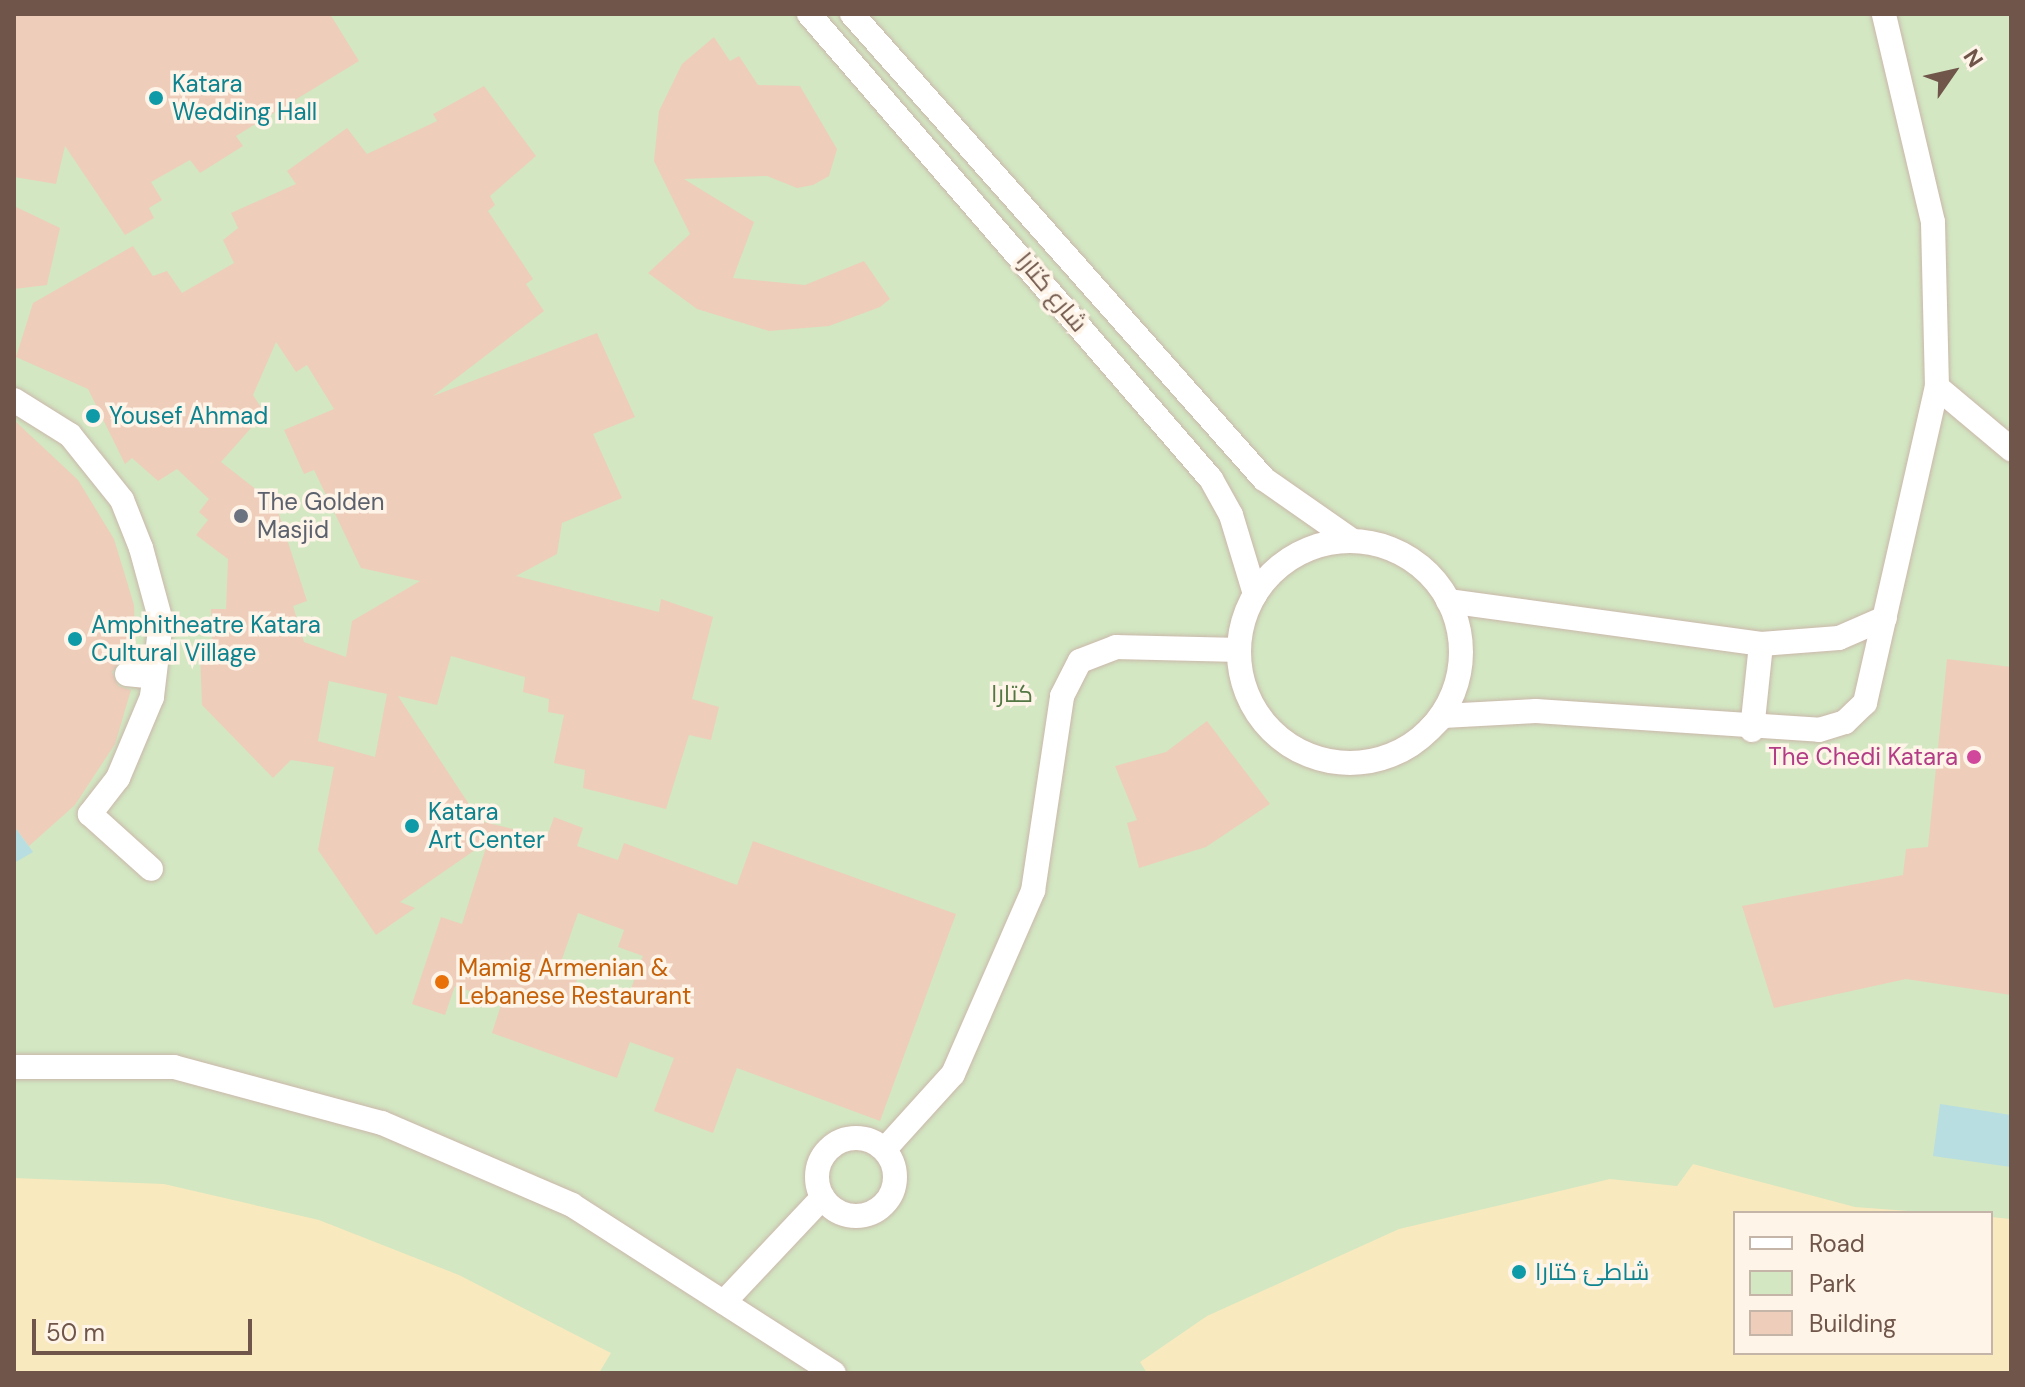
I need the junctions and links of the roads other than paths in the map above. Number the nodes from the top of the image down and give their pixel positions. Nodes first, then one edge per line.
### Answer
1 (809, 14) edge
2 (852, 14) edge
3 (1884, 14) edge
4 (1937, 387) junction
5 (14, 400) edge
6 (2011, 449) edge
7 (1353, 541) junction
8 (1255, 594) junction
9 (1448, 601) junction
10 (1885, 618) junction
11 (1761, 644) junction
12 (1239, 650) junction
13 (127, 674) dead end
14 (154, 677) junction
15 (1430, 729) junction
16 (1752, 730) junction
17 (151, 869) dead end
18 (14, 1067) edge
19 (885, 1149) junction
20 (823, 1197) junction
21 (724, 1302) junction
22 (834, 1373) edge

1 - 8 street, شارع كتارا
2 - 7 street, شارع كتارا
3 - 4 street
4 - 6 street
4 - 10 street
5 - 14 street
7 - 8 street
7 - 9 street
8 - 12 street
9 - 11 street
9 - 15 street
10 - 11 street
10 - 16 street
11 - 16 street
12 - 15 street
12 - 19 street
13 - 14 street
14 - 17 street
15 - 16 street
18 - 21 street
19 - 20 street
19 - 20 street
20 - 21 street
21 - 22 street

